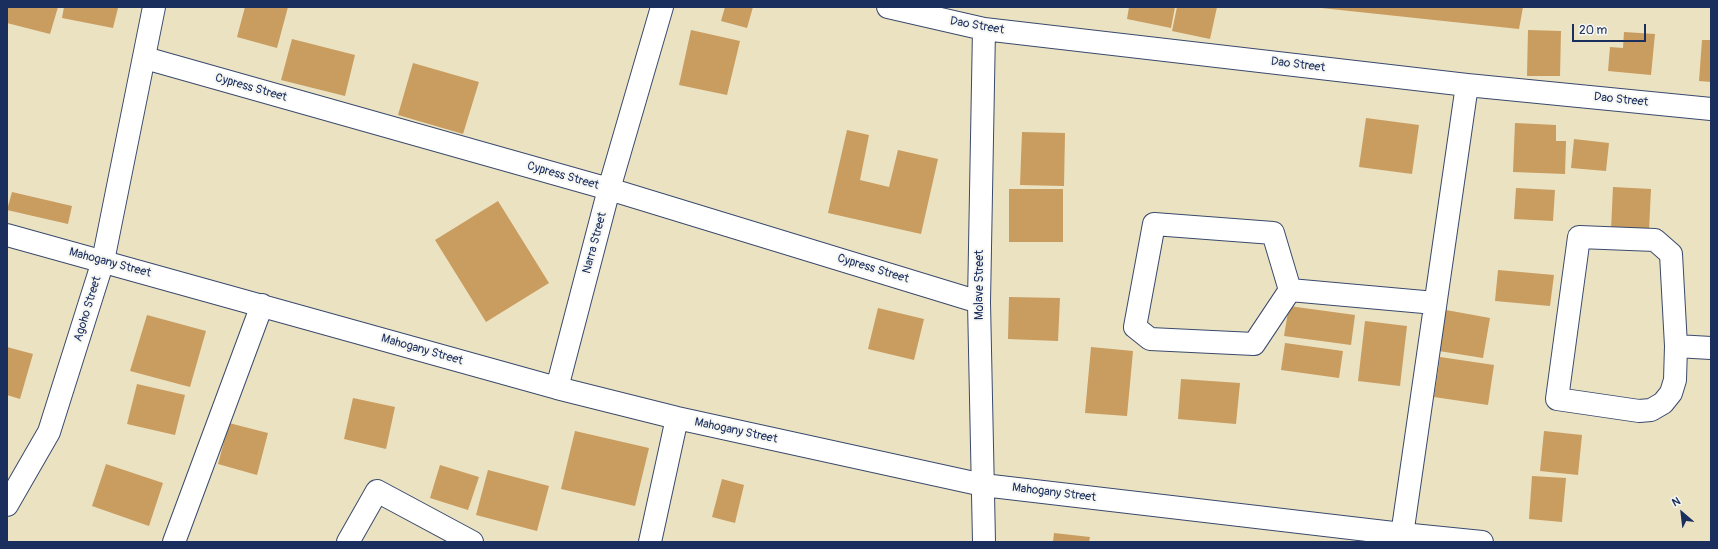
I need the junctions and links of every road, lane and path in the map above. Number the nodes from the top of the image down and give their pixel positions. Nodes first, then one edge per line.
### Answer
1 (154, 7) edge
2 (662, 7) edge
3 (888, 7) edge
4 (984, 29) junction
5 (145, 58) junction
6 (1467, 85) junction
7 (1711, 109) edge
8 (609, 189) junction
9 (7, 235) edge
10 (103, 261) junction
11 (1290, 290) junction
12 (979, 302) junction
13 (1435, 303) junction
14 (262, 306) junction
15 (1676, 346) junction
16 (1711, 348) edge
17 (557, 388) junction
18 (677, 418) junction
19 (983, 485) junction
20 (7, 505) edge
21 (1402, 538) edge
22 (174, 542) edge
23 (348, 542) edge
24 (472, 542) edge
25 (650, 542) edge
26 (984, 542) edge
27 (1482, 542) edge

1 - 5 street, Agoho Street
2 - 8 street, Narra Street
3 - 4 street, Dao Street
4 - 6 street, Dao Street
4 - 12 street, Molave Street
5 - 8 street, Cypress Street
5 - 10 street, Agoho Street
6 - 7 street, Dao Street
6 - 13 street
8 - 12 street, Cypress Street
8 - 17 street, Narra Street
9 - 10 street, Mahogany Street
10 - 14 street, Mahogany Street
10 - 20 street, Agoho Street
11 - 11 street
11 - 13 street
12 - 19 street, Molave Street
13 - 21 street
14 - 17 street, Mahogany Street
14 - 22 street
15 - 15 street
15 - 16 street
17 - 18 street, Mahogany Street
18 - 19 street, Mahogany Street
18 - 25 street
19 - 21 street, Mahogany Street
19 - 26 street, Molave Street
21 - 27 street, Mahogany Street
23 - 24 street

